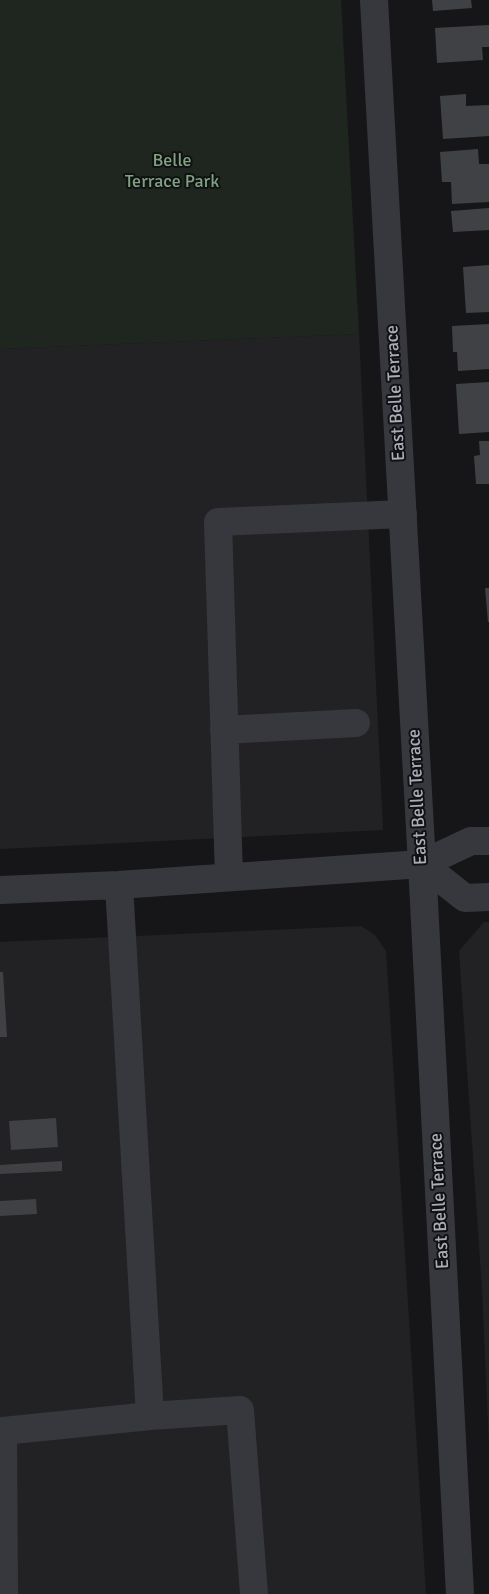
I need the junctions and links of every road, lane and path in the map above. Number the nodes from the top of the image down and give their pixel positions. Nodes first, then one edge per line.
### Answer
1 (374, 0) edge
2 (403, 514) junction
3 (356, 723) dead end
4 (224, 730) junction
5 (489, 840) edge
6 (422, 864) junction
7 (229, 877) junction
8 (119, 884) junction
9 (0, 890) edge
10 (489, 897) edge
11 (150, 1416) junction
12 (4, 1594) edge
13 (254, 1594) edge
14 (460, 1594) edge

1 - 2 street, East Belle Terrace
2 - 4 street
2 - 6 street, East Belle Terrace
3 - 4 street
4 - 7 street
5 - 6 street
6 - 7 street
6 - 10 street
6 - 14 street, East Belle Terrace
7 - 8 street
8 - 9 street
8 - 11 street
11 - 12 street
11 - 13 street

